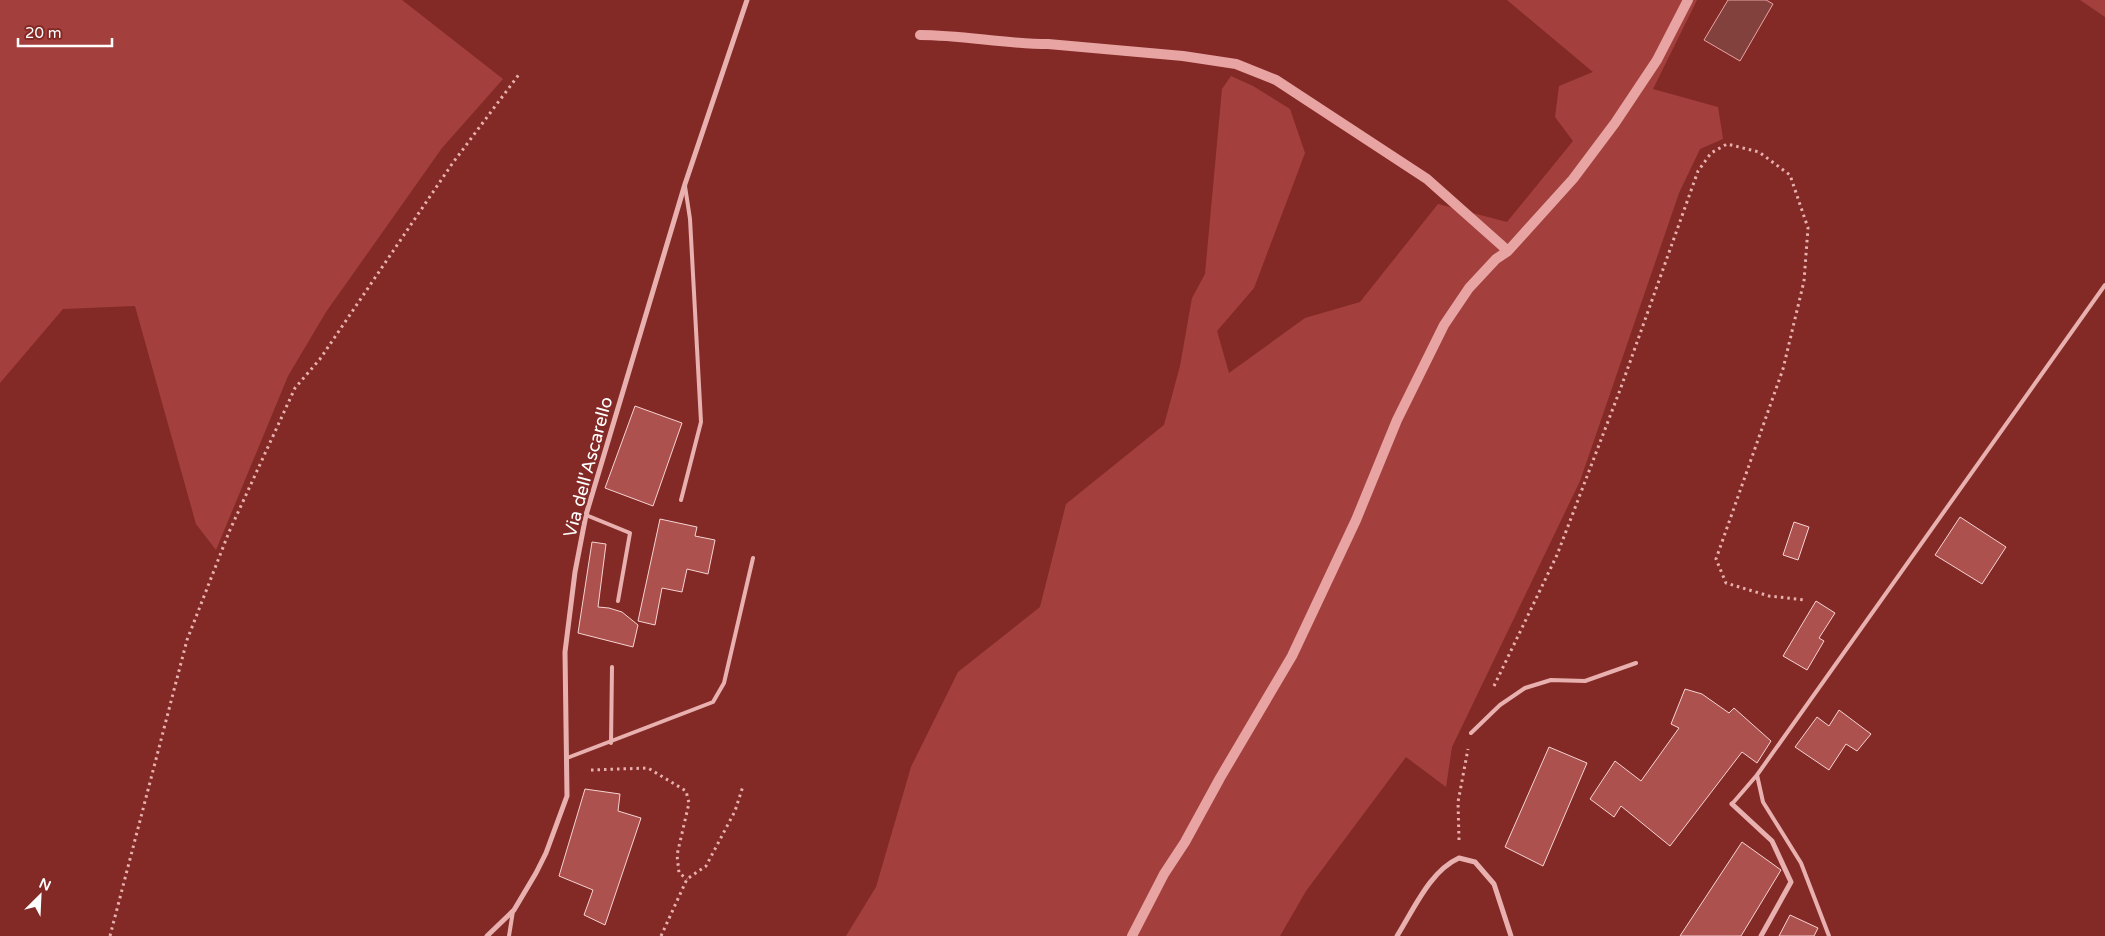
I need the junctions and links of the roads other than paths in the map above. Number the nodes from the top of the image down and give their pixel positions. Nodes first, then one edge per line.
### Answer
1 (747, 0) edge
2 (685, 184) junction
3 (2105, 285) edge
4 (681, 500) dead end
5 (586, 515) junction
6 (752, 558) dead end
7 (618, 601) dead end
8 (1636, 663) dead end
9 (612, 667) dead end
10 (1472, 733) road end
11 (611, 742) junction
12 (567, 758) junction
13 (1757, 775) junction
14 (1732, 804) joint
15 (514, 910) junction
16 (487, 936) edge
17 (509, 936) edge
18 (1397, 936) edge
19 (1510, 936) edge
20 (1761, 936) edge
21 (1828, 936) edge

1 - 2 street, Via dell'Ascarello
2 - 4 lane
2 - 5 street, Via dell'Ascarello
3 - 13 lane
5 - 7 lane
5 - 12 street, Via dell'Ascarello
6 - 11 lane
8 - 10 lane
9 - 11 lane
11 - 12 lane
12 - 15 street, Via dell'Ascarello
13 - 14 lane
13 - 21 lane
14 - 20 street
15 - 16 street, Via dell'Ascarello
15 - 17 lane
18 - 19 street

